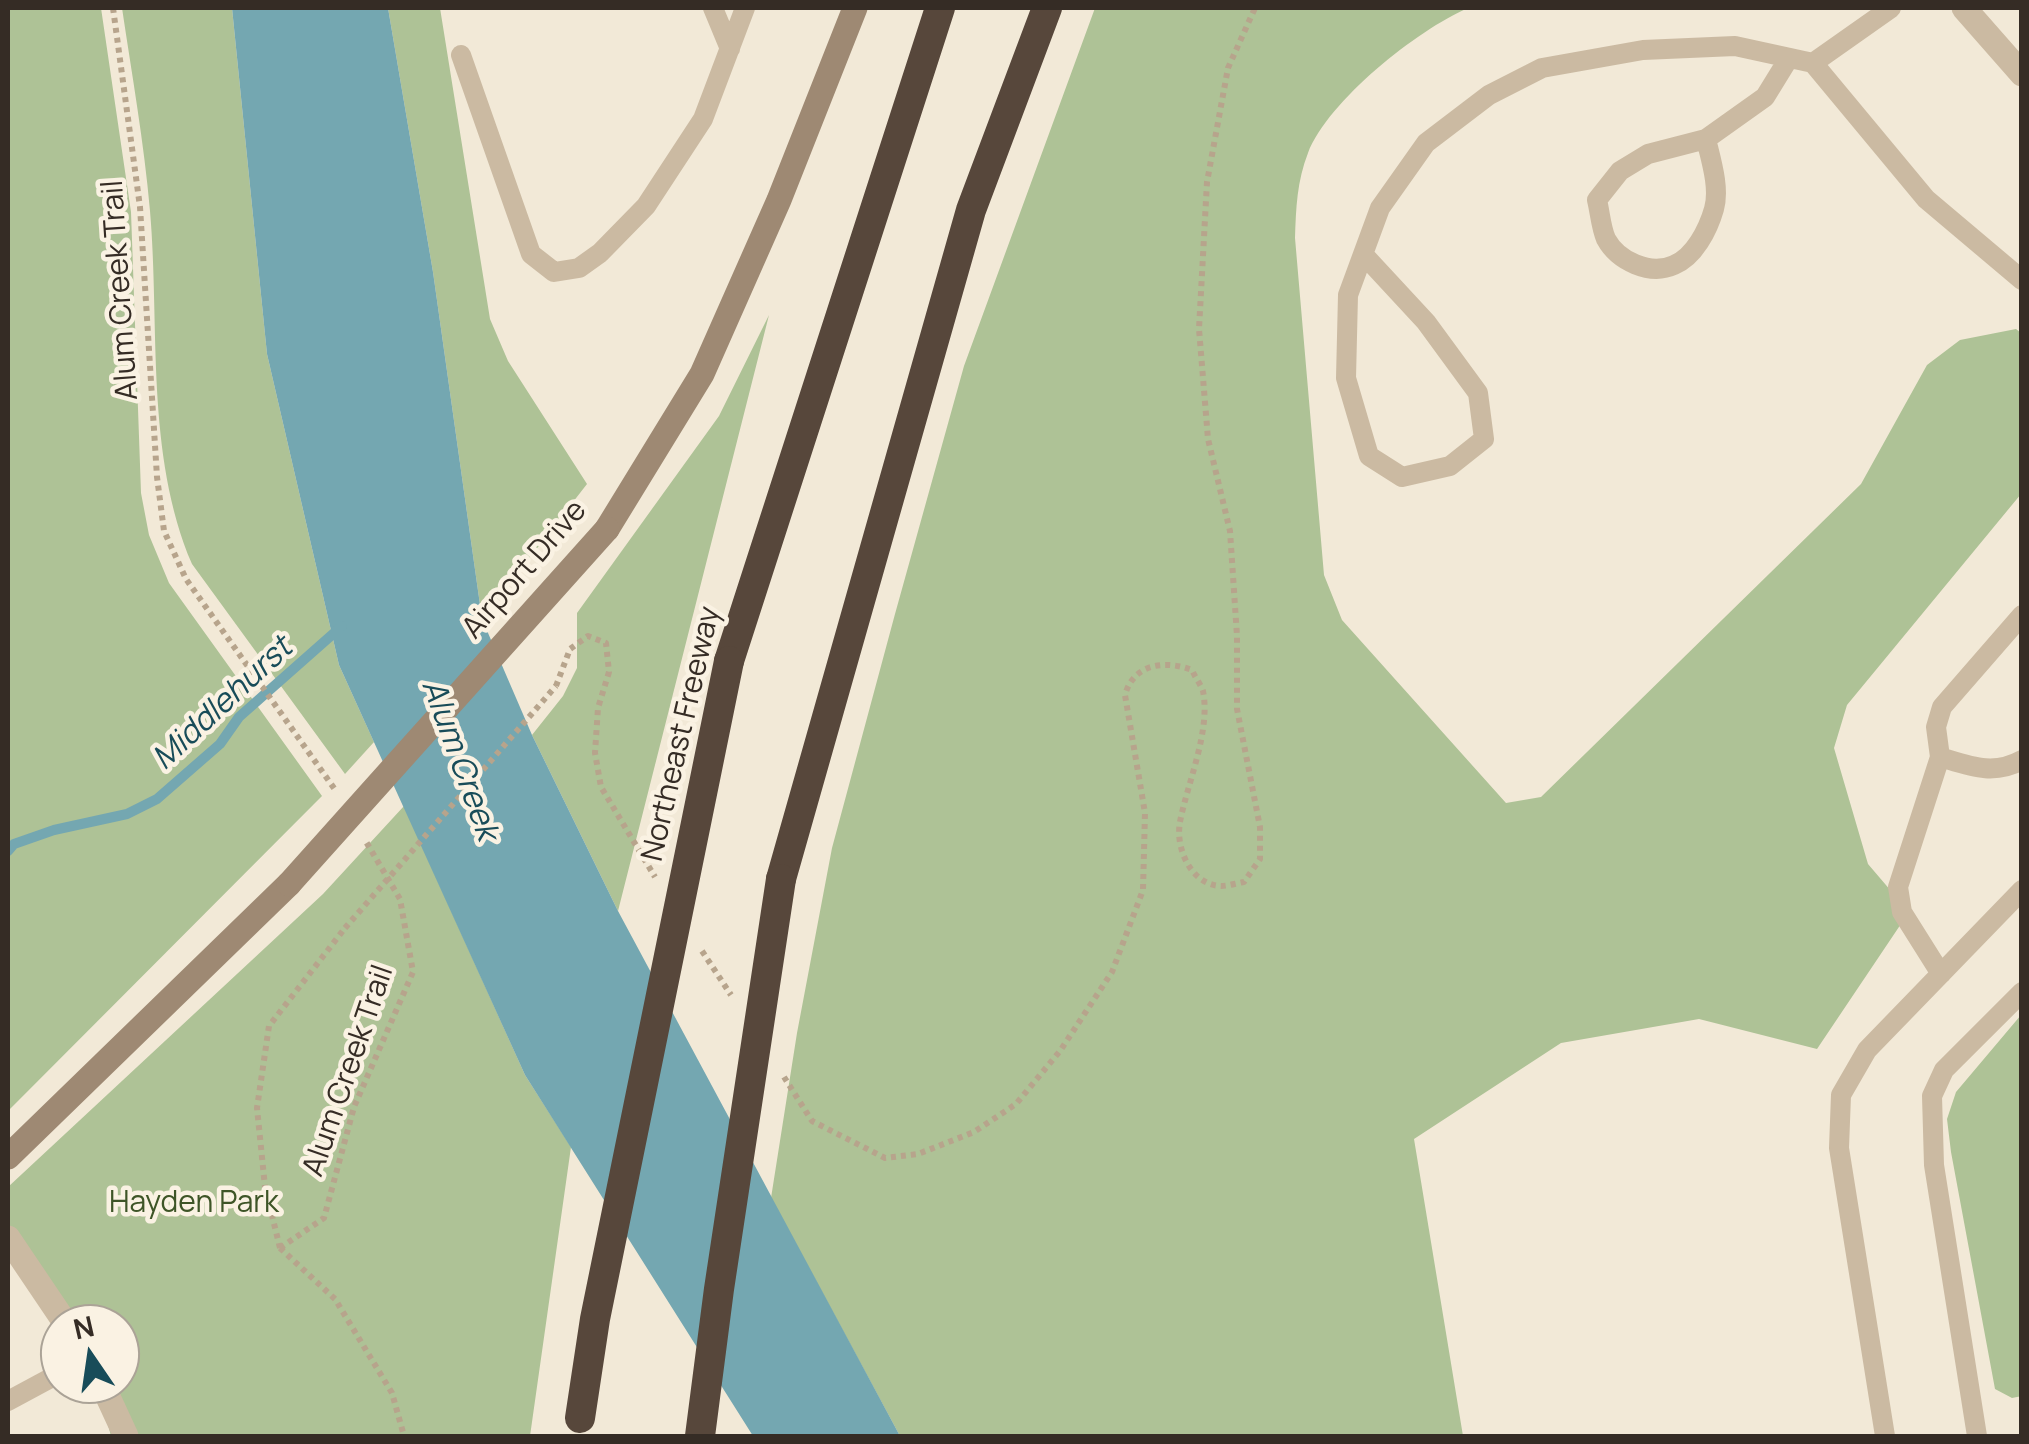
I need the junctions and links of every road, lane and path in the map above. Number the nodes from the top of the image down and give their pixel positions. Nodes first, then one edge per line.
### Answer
1 (113, 8) edge
2 (714, 8) edge
3 (745, 8) edge
4 (855, 8) edge
5 (940, 8) edge
6 (1047, 8) edge
7 (1254, 8) edge
8 (1891, 8) edge
9 (1964, 8) edge
10 (730, 48) junction
11 (461, 55) dead end
12 (1789, 58) junction
13 (1813, 63) junction
14 (2022, 74) edge
15 (1706, 139) junction
16 (1363, 254) junction
17 (2022, 280) edge
18 (2022, 614) edge
19 (1940, 757) junction
20 (2022, 760) edge
21 (337, 793) dead end
22 (364, 838) dead end
23 (660, 886) dead end
24 (2022, 890) edge
25 (693, 936) dead end
26 (1941, 974) junction
27 (2022, 992) edge
28 (736, 1004) dead end
29 (780, 1071) dead end
30 (8, 1157) edge
31 (8, 1238) edge
32 (280, 1248) junction
33 (53, 1304) edge
34 (40, 1384) edge
35 (8, 1401) edge
36 (111, 1404) edge
37 (578, 1427) edge
38 (126, 1436) edge
39 (404, 1436) edge
40 (700, 1436) edge
41 (1885, 1436) edge
42 (1978, 1436) edge

1 - 21 path, Alum Creek Trail
2 - 10 lane
3 - 10 lane
4 - 30 main road, Airport Drive, bridge
5 - 37 highway, Northeast Freeway, bridge
6 - 40 highway, bridge
7 - 29 path
8 - 13 lane
9 - 14 street
10 - 11 lane
12 - 13 lane
12 - 15 lane
12 - 16 lane
13 - 17 lane
15 - 15 lane
16 - 16 lane
18 - 19 lane
19 - 20 lane
19 - 26 lane
22 - 32 path, Alum Creek Trail
23 - 32 path, bridge
24 - 26 lane
25 - 28 path
26 - 41 lane
27 - 42 lane
31 - 33 street
32 - 39 path
34 - 35 lane
36 - 38 street

